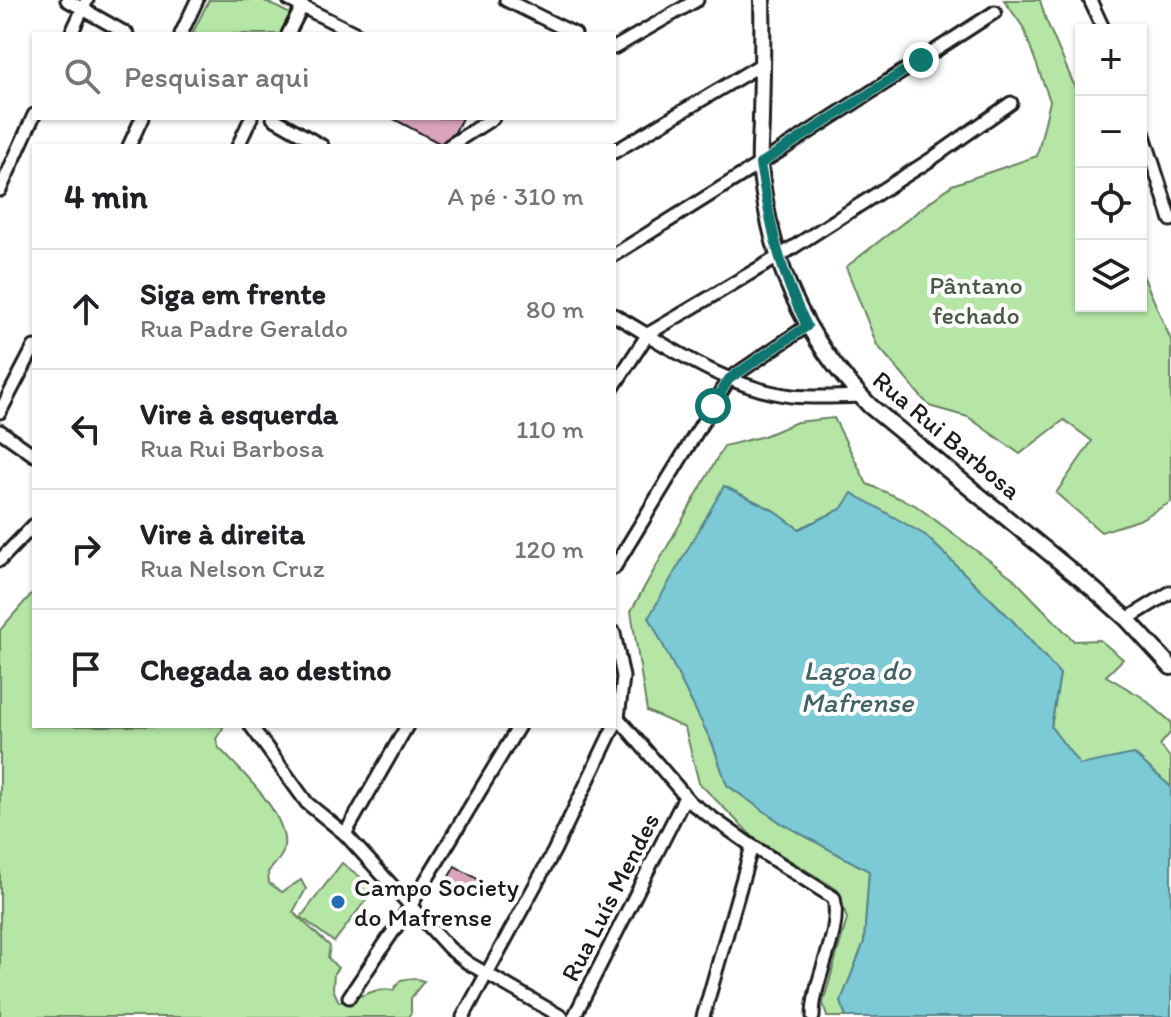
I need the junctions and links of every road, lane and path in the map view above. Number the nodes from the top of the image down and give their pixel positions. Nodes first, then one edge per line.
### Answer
1 (67, 0) edge
2 (197, 0) edge
3 (289, 0) edge
4 (506, 0) edge
5 (697, 0) edge
6 (762, 0) edge
7 (1090, 0) edge
8 (85, 5) edge
9 (302, 7) junction
10 (995, 12) dead end
11 (1101, 24) edge
12 (72, 32) edge
13 (124, 32) edge
14 (182, 32) edge
15 (289, 32) edge
16 (353, 32) edge
17 (571, 32) edge
18 (616, 47) edge
19 (762, 64) junction
20 (1011, 103) dead end
21 (32, 119) edge
22 (141, 120) edge
23 (250, 120) edge
24 (276, 120) edge
25 (490, 120) edge
26 (130, 144) edge
27 (239, 144) edge
28 (318, 144) edge
29 (452, 144) edge
30 (1147, 145) edge
31 (616, 151) edge
32 (760, 164) junction
33 (0, 190) edge
34 (1171, 220) edge
35 (616, 254) edge
36 (778, 257) junction
37 (616, 316) edge
38 (807, 326) junction
39 (648, 334) junction
40 (32, 351) edge
41 (729, 379) junction
42 (616, 383) edge
43 (860, 396) junction
44 (0, 412) edge
45 (0, 431) edge
46 (32, 454) edge
47 (32, 527) edge
48 (0, 560) edge
49 (616, 565) edge
50 (1171, 592) edge
51 (1127, 619) junction
52 (616, 643) edge
53 (1171, 667) edge
54 (618, 718) junction
55 (616, 722) edge
56 (252, 728) edge
57 (406, 728) edge
58 (518, 728) edge
59 (613, 728) edge
60 (685, 797) junction
61 (345, 834) junction
62 (752, 846) junction
63 (411, 905) junction
64 (488, 974) junction
65 (349, 997) dead end
66 (463, 1017) edge
67 (562, 1017) edge
68 (574, 1017) edge
69 (703, 1017) edge
70 (813, 1017) edge

1 - 8 street
2 - 14 street
3 - 9 street
4 - 17 street
5 - 18 street
6 - 19 street, Rua Rui Barbosa
7 - 11 street
8 - 12 street
8 - 13 street
9 - 15 street
9 - 16 street
10 - 32 street
19 - 31 street
19 - 32 street, Rua Rui Barbosa
20 - 36 street
21 - 33 street
22 - 26 street
23 - 27 street
24 - 28 street
25 - 29 street
30 - 34 street
32 - 35 street
32 - 36 street, Rua Rui Barbosa
36 - 38 street, Rua Rui Barbosa
36 - 39 street
37 - 39 street
38 - 41 street
38 - 43 street, Rua Rui Barbosa
39 - 41 street
39 - 42 street
40 - 44 street
41 - 43 street
41 - 49 street
43 - 51 street, Rua Rui Barbosa
45 - 46 street
47 - 48 street
50 - 51 street
51 - 53 street, Rua Rui Barbosa
52 - 54 street
54 - 55 street
54 - 60 street
56 - 61 street
57 - 61 street
58 - 63 street
59 - 64 street
60 - 62 street
60 - 68 street, Rua Luís Mendes
61 - 63 street
62 - 69 street
62 - 70 street
63 - 64 street
63 - 65 street
64 - 66 street
64 - 67 street

